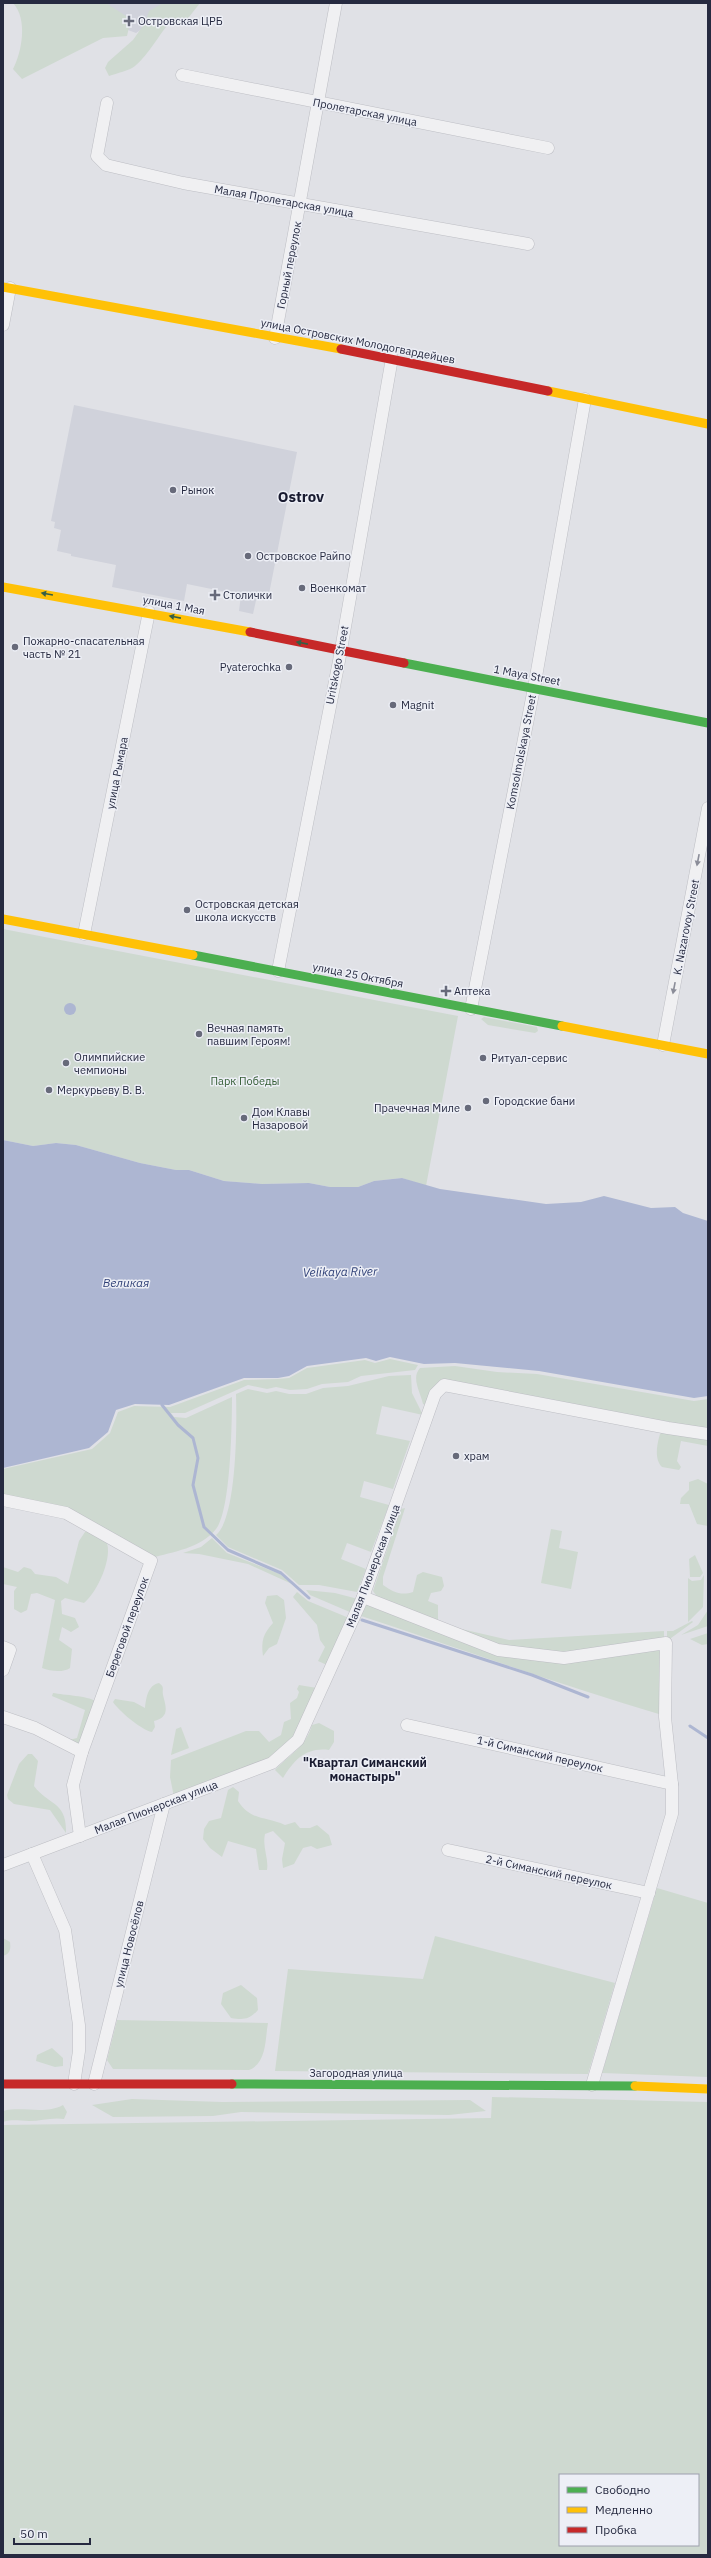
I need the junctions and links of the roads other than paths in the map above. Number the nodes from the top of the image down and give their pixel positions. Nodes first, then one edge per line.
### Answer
1 (336, 3) edge
2 (182, 76) dead end
3 (317, 102) junction
4 (107, 103) dead end
5 (548, 148) dead end
6 (301, 203) junction
7 (528, 244) dead end
8 (7, 287) edge
9 (3, 325) edge
10 (275, 338) junction
11 (392, 358) junction
12 (585, 399) junction
13 (708, 424) edge
14 (3, 586) edge
15 (149, 612) junction
16 (340, 650) junction
17 (534, 688) junction
18 (708, 723) edge
19 (708, 808) edge
20 (3, 919) edge
21 (84, 934) junction
22 (278, 971) junction
23 (471, 1009) junction
24 (663, 1045) junction
25 (708, 1054) edge
26 (708, 1434) edge
27 (3, 1500) edge
28 (363, 1597) junction
29 (3, 1646) edge
30 (3, 1670) edge
31 (3, 1717) edge
32 (407, 1725) dead end
33 (82, 1752) junction
34 (672, 1784) junction
35 (164, 1804) junction
36 (80, 1836) junction
37 (448, 1850) dead end
38 (32, 1854) junction
39 (3, 1865) edge
40 (649, 1893) junction
41 (3, 2084) edge
42 (74, 2084) junction
43 (94, 2084) junction
44 (592, 2085) junction
45 (708, 2089) edge

1 - 3 street, Горный переулок
2 - 3 street, Пролетарская улица
3 - 5 street, Пролетарская улица
3 - 6 street, Горный переулок
4 - 6 street, Малая Пролетарская улица
6 - 7 street, Малая Пролетарская улица
6 - 10 street, Горный переулок
8 - 9 street
8 - 10 main road, улица Островских Молодогвардейцев
10 - 11 main road, улица Островских Молодогвардейцев
11 - 12 main road, улица Островских Молодогвардейцев
11 - 16 street, Uritskogo Street
12 - 13 main road, улица Островских Молодогвардейцев
12 - 17 street, Komsolmolskaya Street
15 -> 14 main road, улица 1 Мая
16 -> 15 main road, улица 1 Мая
15 - 21 street, улица Рымара
16 - 17 main road, 1 Maya Street
16 - 22 street, Uritskogo Street
17 - 18 main road, 1 Maya Street
17 - 23 street, Komsolmolskaya Street
19 -> 24 street, K. Nazarovoy Street
20 - 21 main road, улица 25 Октября
21 - 22 main road, улица 25 Октября
22 - 23 main road, улица 25 Октября
23 - 24 main road, улица 25 Октября
24 - 25 main road, улица 25 Октября
26 - 28 street, Малая Пионерская улица
27 - 33 street, Береговой переулок
28 - 34 street
28 - 35 street, Малая Пионерская улица
29 - 30 street
31 - 33 street
32 - 34 street, 1-й Симанский переулок
33 - 36 street, Береговой переулок
34 - 40 street
35 - 36 street, Малая Пионерская улица
35 - 43 street, улица Новосёлов
36 - 38 street, Малая Пионерская улица
37 - 40 street, 2-й Симанский переулок
38 - 39 street, Малая Пионерская улица
38 - 42 street
40 - 44 street
41 - 42 main road, Загородная улица
42 - 43 main road, Загородная улица
43 - 44 main road, Загородная улица
44 - 45 main road, Загородная улица

